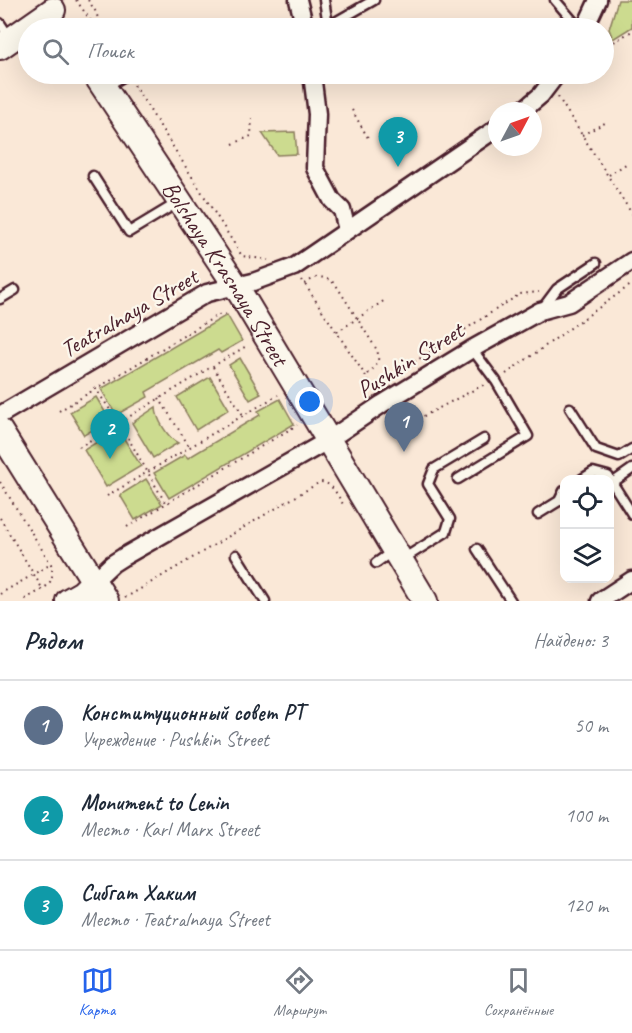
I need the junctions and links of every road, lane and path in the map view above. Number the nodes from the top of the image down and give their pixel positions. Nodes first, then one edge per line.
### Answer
1 (88, 0) edge
2 (298, 0) edge
3 (324, 0) edge
4 (374, 0) edge
5 (555, 0) edge
6 (598, 0) edge
7 (77, 1) edge
8 (89, 18) edge
9 (98, 18) edge
10 (302, 18) edge
11 (327, 18) edge
12 (342, 18) edge
13 (570, 18) edge
14 (590, 18) edge
15 (18, 30) edge
16 (632, 31) edge
17 (4, 36) edge
18 (614, 42) dead end
19 (102, 84) edge
20 (133, 84) edge
21 (313, 84) edge
22 (549, 84) edge
23 (558, 98) dead end
24 (533, 102) edge
25 (352, 110) dead end
26 (252, 117) dead end
27 (605, 123) dead end
28 (488, 134) edge
29 (582, 135) junction
30 (368, 138) dead end
31 (233, 144) dead end
32 (629, 162) dead end
33 (93, 176) dead end
34 (608, 176) junction
35 (180, 201) junction
36 (632, 214) edge
37 (347, 231) junction
38 (632, 261) edge
39 (276, 262) dead end
40 (596, 263) dead end
41 (302, 280) dead end
42 (305, 284) junction
43 (632, 284) edge
44 (236, 286) junction
45 (15, 290) dead end
46 (0, 299) edge
47 (385, 300) dead end
48 (540, 311) junction
49 (357, 318) junction
50 (235, 320) dead end
51 (337, 332) junction
52 (250, 344) dead end
53 (472, 349) junction
54 (213, 367) junction
55 (366, 376) junction
56 (496, 381) junction
57 (95, 388) junction
58 (375, 389) dead end
59 (281, 394) dead end
60 (159, 398) junction
61 (570, 408) dead end
62 (59, 411) dead end
63 (0, 415) edge
64 (243, 415) junction
65 (120, 423) junction
66 (298, 423) dead end
67 (397, 430) dead end
68 (0, 431) edge
69 (484, 439) dead end
70 (327, 441) junction
71 (189, 446) junction
72 (79, 447) dead end
73 (632, 449) edge
74 (0, 458) edge
75 (632, 470) edge
76 (147, 471) junction
77 (589, 475) edge
78 (604, 475) edge
79 (458, 479) dead end
80 (0, 482) edge
81 (614, 482) edge
82 (614, 485) edge
83 (107, 496) dead end
84 (560, 499) edge
85 (628, 500) edge
86 (166, 504) junction
87 (346, 509) dead end
88 (538, 514) dead end
89 (632, 514) edge
90 (0, 518) edge
91 (127, 527) dead end
92 (477, 549) dead end
93 (236, 555) dead end
94 (390, 558) junction
95 (51, 564) junction
96 (34, 574) junction
97 (632, 580) edge
98 (42, 588) junction
99 (0, 594) edge
100 (93, 596) edge
101 (22, 601) edge
102 (265, 601) edge
103 (425, 601) edge
104 (511, 601) edge
105 (600, 601) edge

1 - 9 path
2 - 10 street
3 - 11 lane
4 - 12 lane
5 - 13 lane
6 - 14 street
7 - 8 path
15 - 17 street
16 - 18 path
19 - 35 street, Bolshaya Krasnaya Street
20 - 39 path
21 - 37 street
22 - 24 street
23 - 29 path
25 - 30 path
26 - 31 path
27 - 29 path
28 - 37 street, Teatralnaya Street
29 - 34 path
32 - 34 path
33 - 35 lane
34 - 36 path
35 - 44 street, Bolshaya Krasnaya Street
37 - 44 street, Teatralnaya Street
38 - 48 street, Pushkin Street
40 - 48 lane
41 - 42 path
42 - 49 path
42 - 51 path
43 - 56 path
44 - 63 street, Teatralnaya Street
44 - 70 street, Bolshaya Krasnaya Street
45 - 46 lane
47 - 49 path
48 - 53 street, Pushkin Street
49 - 51 path
49 - 55 path
50 - 57 path
51 - 55 path
52 - 54 path
53 - 56 lane
53 - 70 street, Pushkin Street
54 - 60 path
54 - 64 path
55 - 58 path
56 - 67 path
56 - 79 lane
57 - 62 path
57 - 65 path
59 - 64 path
60 - 65 path
60 - 71 path
61 - 73 lane
64 - 71 path
65 - 72 path
65 - 76 path
66 - 86 path
68 - 100 street
69 - 94 lane
70 - 94 street, Bolshaya Krasnaya Street
70 - 100 street, Pushkin Street
71 - 76 path
74 - 100 street
75 - 81 lane
76 - 83 path
76 - 86 path
77 - 78 lane
80 - 95 path
82 - 85 lane
84 - 88 lane
85 - 89 lane
86 - 91 path
87 - 100 path
90 - 96 path
92 - 104 lane
93 - 102 lane
94 - 103 street, Bolshaya Krasnaya Street
95 - 96 path
95 - 98 path
96 - 98 path
96 - 99 path
97 - 105 street
98 - 101 path

